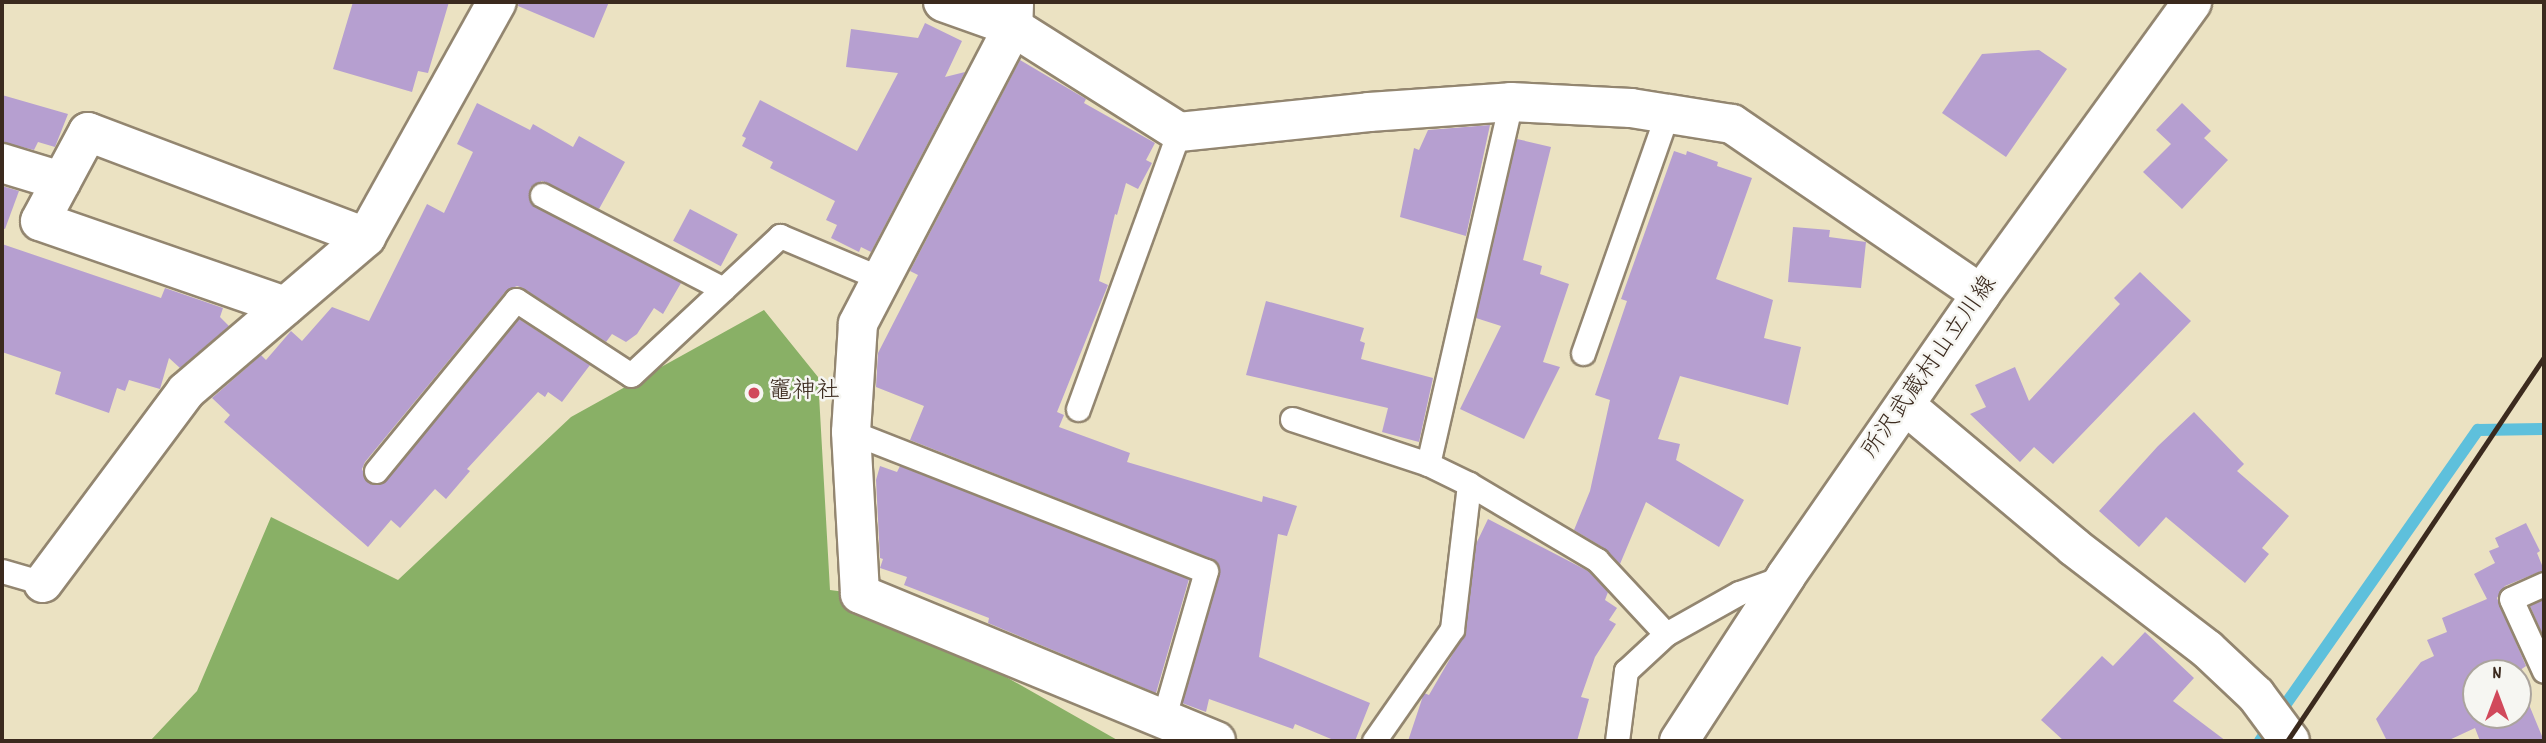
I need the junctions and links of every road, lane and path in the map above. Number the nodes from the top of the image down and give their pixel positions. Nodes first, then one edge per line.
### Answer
1 (497, 2) edge
2 (943, 2) edge
3 (2192, 2) edge
4 (1013, 15) edge
5 (1511, 102) junction
6 (1668, 112) junction
7 (1179, 132) junction
8 (2, 163) edge
9 (61, 181) junction
10 (542, 195) dead end
11 (366, 237) junction
12 (880, 278) junction
13 (723, 289) junction
14 (1981, 294) junction
15 (285, 306) junction
16 (1583, 354) dead end
17 (1905, 405) junction
18 (1078, 409) dead end
19 (1292, 419) dead end
20 (851, 432) junction
21 (1428, 464) junction
22 (376, 471) dead end
23 (1469, 484) junction
24 (2, 571) edge
25 (1786, 576) junction
26 (43, 583) joint
27 (2544, 584) edge
28 (1666, 634) junction
29 (2544, 671) edge
30 (1163, 720) junction
31 (1216, 741) edge
32 (1374, 741) edge
33 (1617, 741) edge
34 (1679, 741) edge
35 (2290, 741) edge

1 - 11 street
2 - 4 street
3 - 14 street, 所沢武蔵村山立川線
4 - 7 street
4 - 12 street
5 - 6 street
5 - 7 street
5 - 21 lane
6 - 14 street
6 - 16 lane
7 - 18 lane
8 - 9 street
9 - 11 street
9 - 15 street
10 - 13 lane
11 - 15 street
12 - 13 lane
12 - 20 street
13 - 22 lane
14 - 17 street, 所沢武蔵村山立川線
15 - 26 street
17 - 25 street, 所沢武蔵村山立川線
17 - 35 street
19 - 21 lane
20 - 30 street
20 - 30 lane
21 - 23 lane
23 - 28 lane
23 - 32 lane
24 - 26 lane
25 - 28 lane
25 - 34 street, 所沢武蔵村山立川線
27 - 29 lane
28 - 33 lane
30 - 31 street

